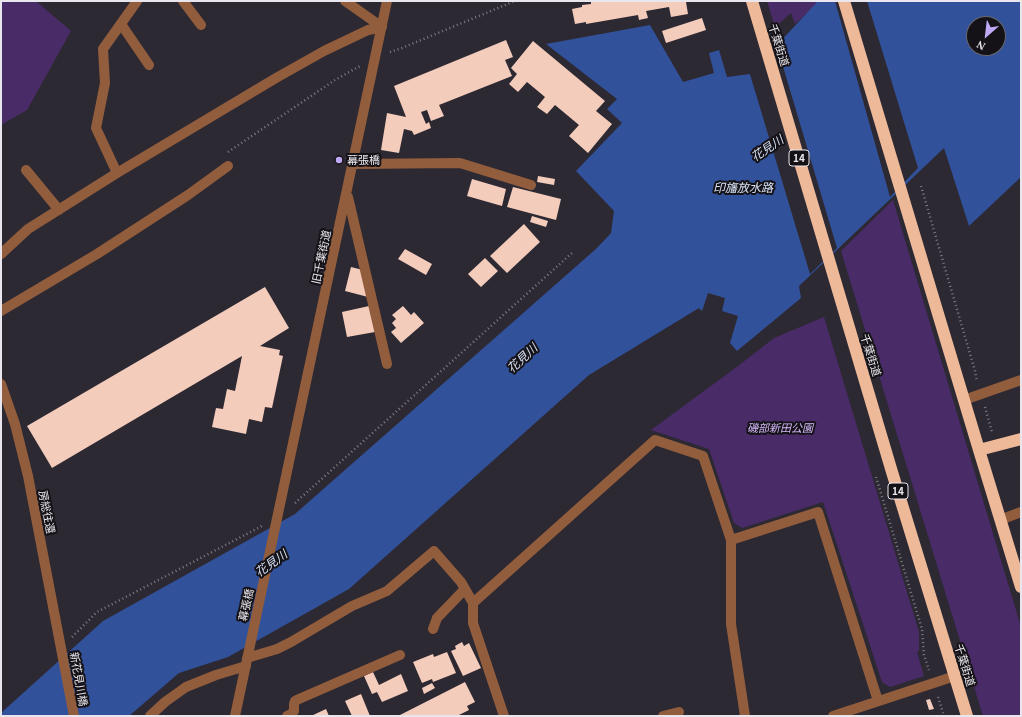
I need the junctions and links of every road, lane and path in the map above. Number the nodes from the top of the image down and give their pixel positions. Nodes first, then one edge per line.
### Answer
1 (137, 1) edge
2 (183, 1) edge
3 (344, 1) edge
4 (387, 1) edge
5 (515, 1) edge
6 (752, 1) edge
7 (844, 1) edge
8 (121, 24) junction
9 (201, 25) dead end
10 (382, 27) junction
11 (390, 52) dead end
12 (148, 65) dead end
13 (353, 164) junction
14 (228, 166) dead end
15 (26, 170) dead end
16 (117, 173) junction
17 (531, 185) dead end
18 (921, 186) dead end
19 (347, 193) junction
20 (59, 210) junction
21 (572, 252) dead end
22 (1, 254) edge
23 (1, 311) edge
24 (387, 364) dead end
25 (1021, 380) edge
26 (978, 383) dead end
27 (1, 384) edge
28 (964, 400) junction
29 (984, 402) dead end
30 (993, 436) dead end
31 (1021, 439) edge
32 (979, 450) junction
33 (875, 473) dead end
34 (1021, 512) edge
35 (278, 518) junction
36 (1000, 520) junction
37 (731, 540) junction
38 (1021, 587) edge
39 (465, 590) junction
40 (473, 603) junction
41 (433, 629) dead end
42 (61, 647) junction
43 (400, 654) dead end
44 (247, 658) junction
45 (930, 672) dead end
46 (955, 676) junction
47 (938, 697) dead end
48 (878, 701) junction
49 (679, 712) dead end
50 (74, 716) edge
51 (150, 716) edge
52 (235, 716) edge
53 (287, 716) edge
54 (504, 716) edge
55 (663, 716) edge
56 (745, 716) edge
57 (833, 716) edge
58 (944, 716) edge
59 (967, 716) edge

1 - 8 street
2 - 9 street
3 - 10 street
4 - 10 street, 旧千葉街道
5 - 11 path
6 - 46 highway, 千葉街道 / 14
7 - 28 highway
8 - 12 street
8 - 16 street
10 - 13 street, 旧千葉街道
10 - 16 street
13 - 17 street
13 - 19 street, 旧千葉街道
14 - 23 street
15 - 20 street
16 - 20 street
18 - 26 path
19 - 24 street
19 - 35 street, 旧千葉街道
20 - 22 street
21 - 35 path
25 - 28 street
27 - 42 street, 房総往還
28 - 32 highway
29 - 30 path
31 - 32 highway
32 - 36 highway
33 - 45 path
34 - 36 street
35 - 42 path
35 - 44 street, 幕張橋
36 - 38 highway
37 - 40 street
37 - 48 street
37 - 56 street
39 - 40 street
39 - 41 street
39 - 44 street
40 - 54 street
42 - 50 street, 新花見川橋
43 - 53 street
44 - 51 street
44 - 52 street
46 - 48 street
46 - 59 highway, 千葉街道 / 14
47 - 58 path
48 - 57 street
49 - 55 street

